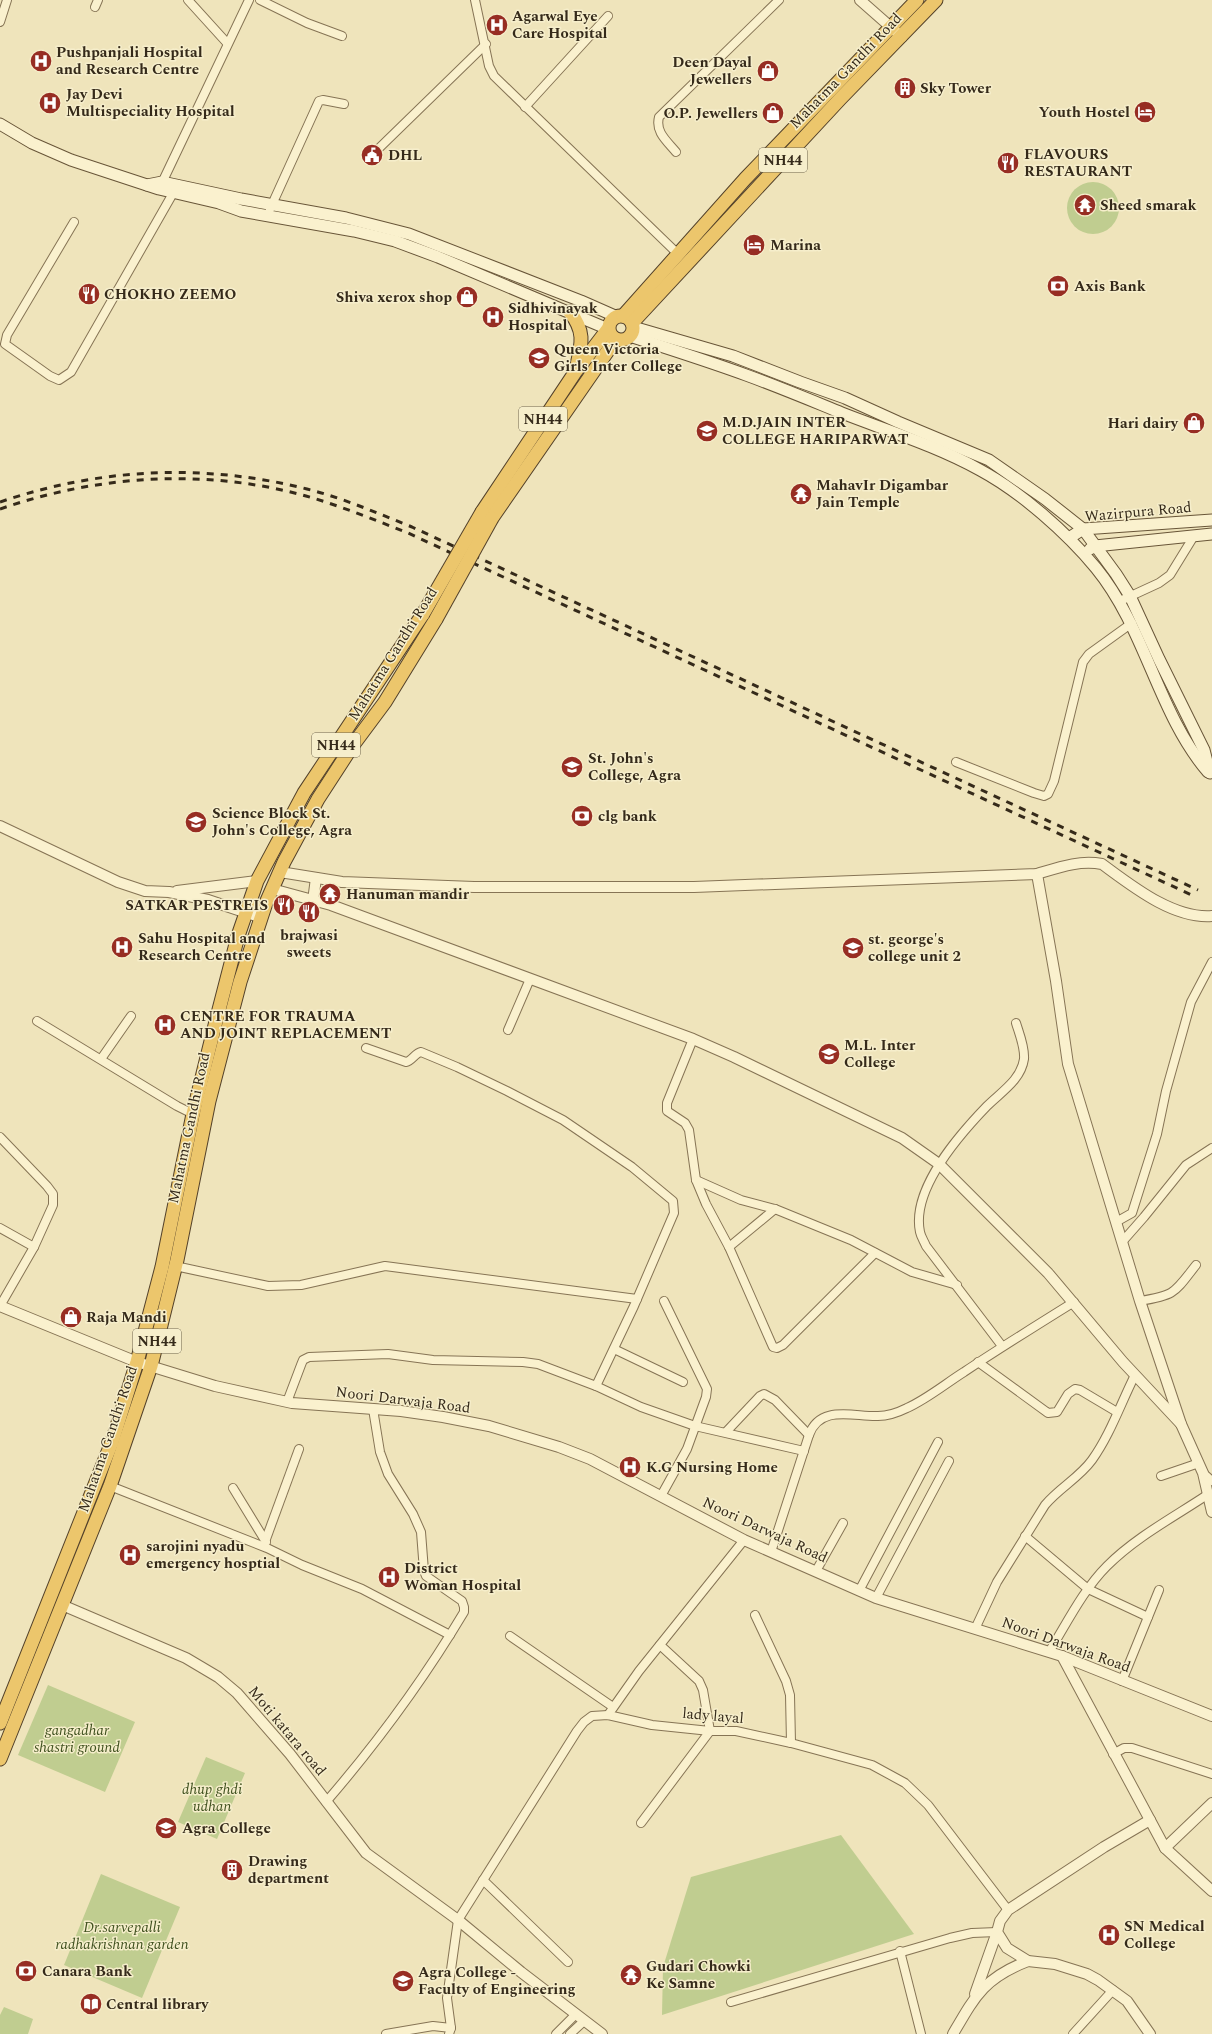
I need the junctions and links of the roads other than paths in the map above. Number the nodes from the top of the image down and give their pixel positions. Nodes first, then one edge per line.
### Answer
1 (7, 0) edge
2 (188, 0) edge
3 (249, 0) edge
4 (260, 0) edge
5 (475, 0) edge
6 (779, 0) edge
7 (860, 0) edge
8 (917, 0) edge
9 (936, 0) edge
10 (608, 16) dead end
11 (0, 22) edge
12 (891, 28) junction
13 (342, 36) dead end
14 (902, 37) junction
15 (227, 43) junction
16 (486, 44) junction
17 (344, 104) dead end
18 (525, 107) junction
19 (0, 124) edge
20 (676, 152) dead end
21 (372, 155) dead end
22 (160, 185) junction
23 (175, 189) junction
24 (271, 205) junction
25 (318, 213) junction
26 (268, 216) junction
27 (74, 222) dead end
28 (315, 224) junction
29 (455, 251) junction
30 (678, 254) junction
31 (451, 262) junction
32 (570, 312) junction
33 (627, 324) junction
34 (612, 334) junction
35 (576, 371) junction
36 (487, 515) junction
37 (1212, 520) edge
38 (1083, 529) junction
39 (1212, 534) edge
40 (1194, 536) junction
41 (1069, 538) junction
42 (1096, 546) junction
43 (1083, 553) junction
44 (1125, 599) junction
45 (1132, 623) junction
46 (956, 762) dead end
47 (1211, 776) edge
48 (0, 826) edge
49 (280, 872) junction
50 (1037, 874) junction
51 (316, 878) junction
52 (257, 881) junction
53 (272, 889) junction
54 (169, 892) junction
55 (313, 900) junction
56 (246, 913) junction
57 (1212, 916) edge
58 (262, 918) junction
59 (1212, 962) edge
60 (530, 979) junction
61 (131, 1016) dead end
62 (37, 1020) dead end
63 (1016, 1023) dead end
64 (508, 1030) dead end
65 (693, 1039) junction
66 (366, 1048) dead end
67 (101, 1060) junction
68 (193, 1114) junction
69 (0, 1137) edge
70 (1212, 1148) edge
71 (939, 1164) junction
72 (696, 1180) junction
73 (775, 1210) junction
74 (1116, 1222) junction
75 (0, 1228) edge
76 (1122, 1242) junction
77 (34, 1247) junction
78 (729, 1247) junction
79 (875, 1253) junction
80 (1196, 1265) dead end
81 (176, 1266) junction
82 (957, 1285) junction
83 (637, 1300) junction
84 (664, 1301) dead end
85 (1140, 1301) junction
86 (1074, 1302) junction
87 (0, 1306) edge
88 (1002, 1346) junction
89 (614, 1349) junction
90 (137, 1362) junction
91 (978, 1362) junction
92 (151, 1366) junction
93 (1135, 1375) junction
94 (683, 1382) dead end
95 (596, 1386) junction
96 (287, 1402) junction
97 (373, 1409) junction
98 (1117, 1412) junction
99 (1181, 1424) junction
100 (695, 1426) junction
101 (726, 1432) junction
102 (809, 1434) junction
103 (938, 1442) dead end
104 (299, 1449) dead end
105 (804, 1451) junction
106 (949, 1461) dead end
107 (1199, 1463) junction
108 (1203, 1473) junction
109 (1161, 1476) dead end
110 (1212, 1481) edge
111 (110, 1486) junction
112 (233, 1488) dead end
113 (1208, 1494) junction
114 (661, 1496) junction
115 (1212, 1512) edge
116 (843, 1523) dead end
117 (1025, 1536) junction
118 (266, 1539) junction
119 (744, 1540) junction
120 (267, 1548) junction
121 (771, 1552) junction
122 (816, 1571) junction
123 (1088, 1589) junction
124 (1159, 1590) dead end
125 (859, 1591) junction
126 (876, 1598) junction
127 (62, 1605) junction
128 (754, 1615) dead end
129 (1148, 1617) junction
130 (975, 1629) junction
131 (450, 1635) junction
132 (510, 1636) dead end
133 (660, 1644) junction
134 (1049, 1652) junction
135 (1062, 1656) junction
136 (1122, 1680) junction
137 (613, 1708) junction
138 (608, 1715) junction
139 (1212, 1716) edge
140 (0, 1723) edge
141 (710, 1731) junction
142 (791, 1743) junction
143 (1114, 1754) junction
144 (0, 1759) edge
145 (1212, 1774) edge
146 (326, 1802) junction
147 (1212, 1803) edge
148 (1150, 1820) junction
149 (641, 1823) dead end
150 (1165, 1848) junction
151 (483, 1880) junction
152 (1212, 1891) edge
153 (1008, 1910) junction
154 (458, 1920) junction
155 (997, 1932) junction
156 (900, 1951) junction
157 (1028, 1961) junction
158 (568, 1962) dead end
159 (1113, 1990) junction
160 (974, 1996) junction
161 (731, 2002) dead end
162 (579, 2018) junction
163 (450, 2031) edge
164 (386, 2034) edge
165 (556, 2034) edge
166 (570, 2034) edge
167 (602, 2034) edge
168 (921, 2034) edge
169 (952, 2034) edge
170 (1073, 2034) edge
171 (1150, 2034) edge

1 - 11 street
2 - 15 street
3 - 15 street
4 - 13 street
5 - 16 street
6 - 20 street
7 - 12 street
8 - 12 highway, Mahatma Gandhi Road / NH44
9 - 14 highway, Mahatma Gandhi Road / NH44
10 - 18 street
12 - 14 street
12 - 30 highway, Mahatma Gandhi Road / NH44
14 - 33 highway, Mahatma Gandhi Road / NH44
15 - 22 street
16 - 18 street
16 - 21 street
17 - 24 street
18 - 30 street
19 - 22 main road
22 - 23 main road
23 - 24 main road
23 - 26 main road
23 - 27 street
24 - 25 main road
24 - 26 street
25 - 28 main road
25 - 29 main road
26 - 28 main road
28 - 31 main road
29 - 31 main road
29 - 33 main road
30 - 33 highway, Mahatma Gandhi Road / NH44
31 - 32 main road
32 - 34 main road
32 - 35 highway
33 - 34 highway
33 - 34 highway, NH44
33 - 38 main road
33 - 41 main road
34 - 35 highway, Mahatma Gandhi Road / NH44
34 - 36 highway, Mahatma Gandhi Road / NH44
35 - 36 highway, Mahatma Gandhi Road / NH44
36 - 49 highway, Mahatma Gandhi Road / NH44, bridge
36 - 52 highway, Mahatma Gandhi Road / NH44, bridge
37 - 38 main road, Wazirpura Road
38 - 41 main road, Wazirpura Road
38 - 42 main road
39 - 40 main road, Wazirpura Road
40 - 42 main road, Wazirpura Road
40 - 44 street
41 - 43 main road
42 - 43 main road, Wazirpura Road
42 - 44 main road
43 - 44 main road
44 - 45 main road
44 - 47 main road
45 - 46 street
45 - 47 main road
48 - 54 street
49 - 51 street
49 - 53 highway, Mahatma Gandhi Road / NH44
50 - 51 street
50 - 57 street
50 - 74 street
51 - 55 street
52 - 54 street
52 - 56 highway, Mahatma Gandhi Road / NH44
53 - 55 street
53 - 58 highway, Mahatma Gandhi Road / NH44
54 - 56 street
55 - 60 street
56 - 58 street
56 - 68 highway, Mahatma Gandhi Road / NH44
58 - 81 highway, Mahatma Gandhi Road / NH44
59 - 74 street
60 - 64 street
60 - 65 street
61 - 67 street
62 - 67 street
63 - 71 street
65 - 71 street
65 - 72 street
66 - 83 street
67 - 68 street
68 - 90 highway, Mahatma Gandhi Road / NH44
69 - 77 street
70 - 76 street
71 - 82 street
71 - 86 street
72 - 73 street
72 - 78 street
73 - 78 street
73 - 79 street
74 - 76 street
75 - 77 street
76 - 85 street
77 - 87 street
78 - 79 street
79 - 82 street
80 - 85 street
81 - 83 street
81 - 92 highway, Mahatma Gandhi Road / NH44
82 - 88 street
83 - 89 street
84 - 100 street
85 - 99 street
86 - 88 street
86 - 93 street
87 - 90 street, Noori Darwaja Road
88 - 91 street
89 - 94 street
89 - 95 street
90 - 92 street, Noori Darwaja Road
90 - 140 highway, Mahatma Gandhi Road / NH44
91 - 98 street
91 - 102 street
92 - 96 street, Noori Darwaja Road
92 - 111 highway, Mahatma Gandhi Road / NH44
93 - 98 street
93 - 99 street
95 - 96 street
95 - 100 street
96 - 97 street, Noori Darwaja Road
97 - 114 street, Noori Darwaja Road
97 - 131 street
98 - 117 street
99 - 107 street
100 - 101 street
100 - 114 street
101 - 102 street
101 - 105 street
102 - 105 street
103 - 125 street
104 - 118 street
105 - 121 street
106 - 126 street
107 - 108 street
107 - 109 street
108 - 110 street
108 - 113 street
111 - 120 street
111 - 127 highway, Mahatma Gandhi Road / NH44
112 - 118 street
113 - 115 street
113 - 123 street
114 - 119 street, Noori Darwaja Road
116 - 122 street
117 - 123 street
117 - 130 street
118 - 120 street
119 - 121 street, Noori Darwaja Road
119 - 133 street
120 - 131 street
121 - 122 street, Noori Darwaja Road
122 - 125 street, Noori Darwaja Road
123 - 129 street
123 - 134 street
124 - 129 street
125 - 126 street, Noori Darwaja Road
126 - 130 street, Noori Darwaja Road
127 - 144 highway, Mahatma Gandhi Road / NH44
127 - 146 street, Moti katara road
128 - 142 street
129 - 136 street
130 - 134 street, Noori Darwaja Road
131 - 146 street
132 - 137 street
133 - 137 street
133 - 141 street
134 - 135 street, Noori Darwaja Road
135 - 136 street, Noori Darwaja Road
135 - 143 street
136 - 139 street, Noori Darwaja Road
137 - 138 street
138 - 141 street, lady layal
138 - 151 street, lady layal
141 - 142 street, lady layal
141 - 149 street
142 - 153 street, lady layal
143 - 145 street
143 - 148 street
146 - 154 street, Moti katara road
147 - 150 street
148 - 150 street
148 - 153 street
150 - 152 street
151 - 154 street, lady layal
151 - 158 street
153 - 155 street
154 - 162 street, Moti katara road
154 - 163 street
155 - 156 street
155 - 157 street
155 - 160 street
156 - 161 street
156 - 168 street
157 - 159 street
157 - 160 street
159 - 170 street
159 - 171 street
160 - 169 street
162 - 165 street
162 - 166 street
162 - 167 street, Moti katara road
163 - 164 street

